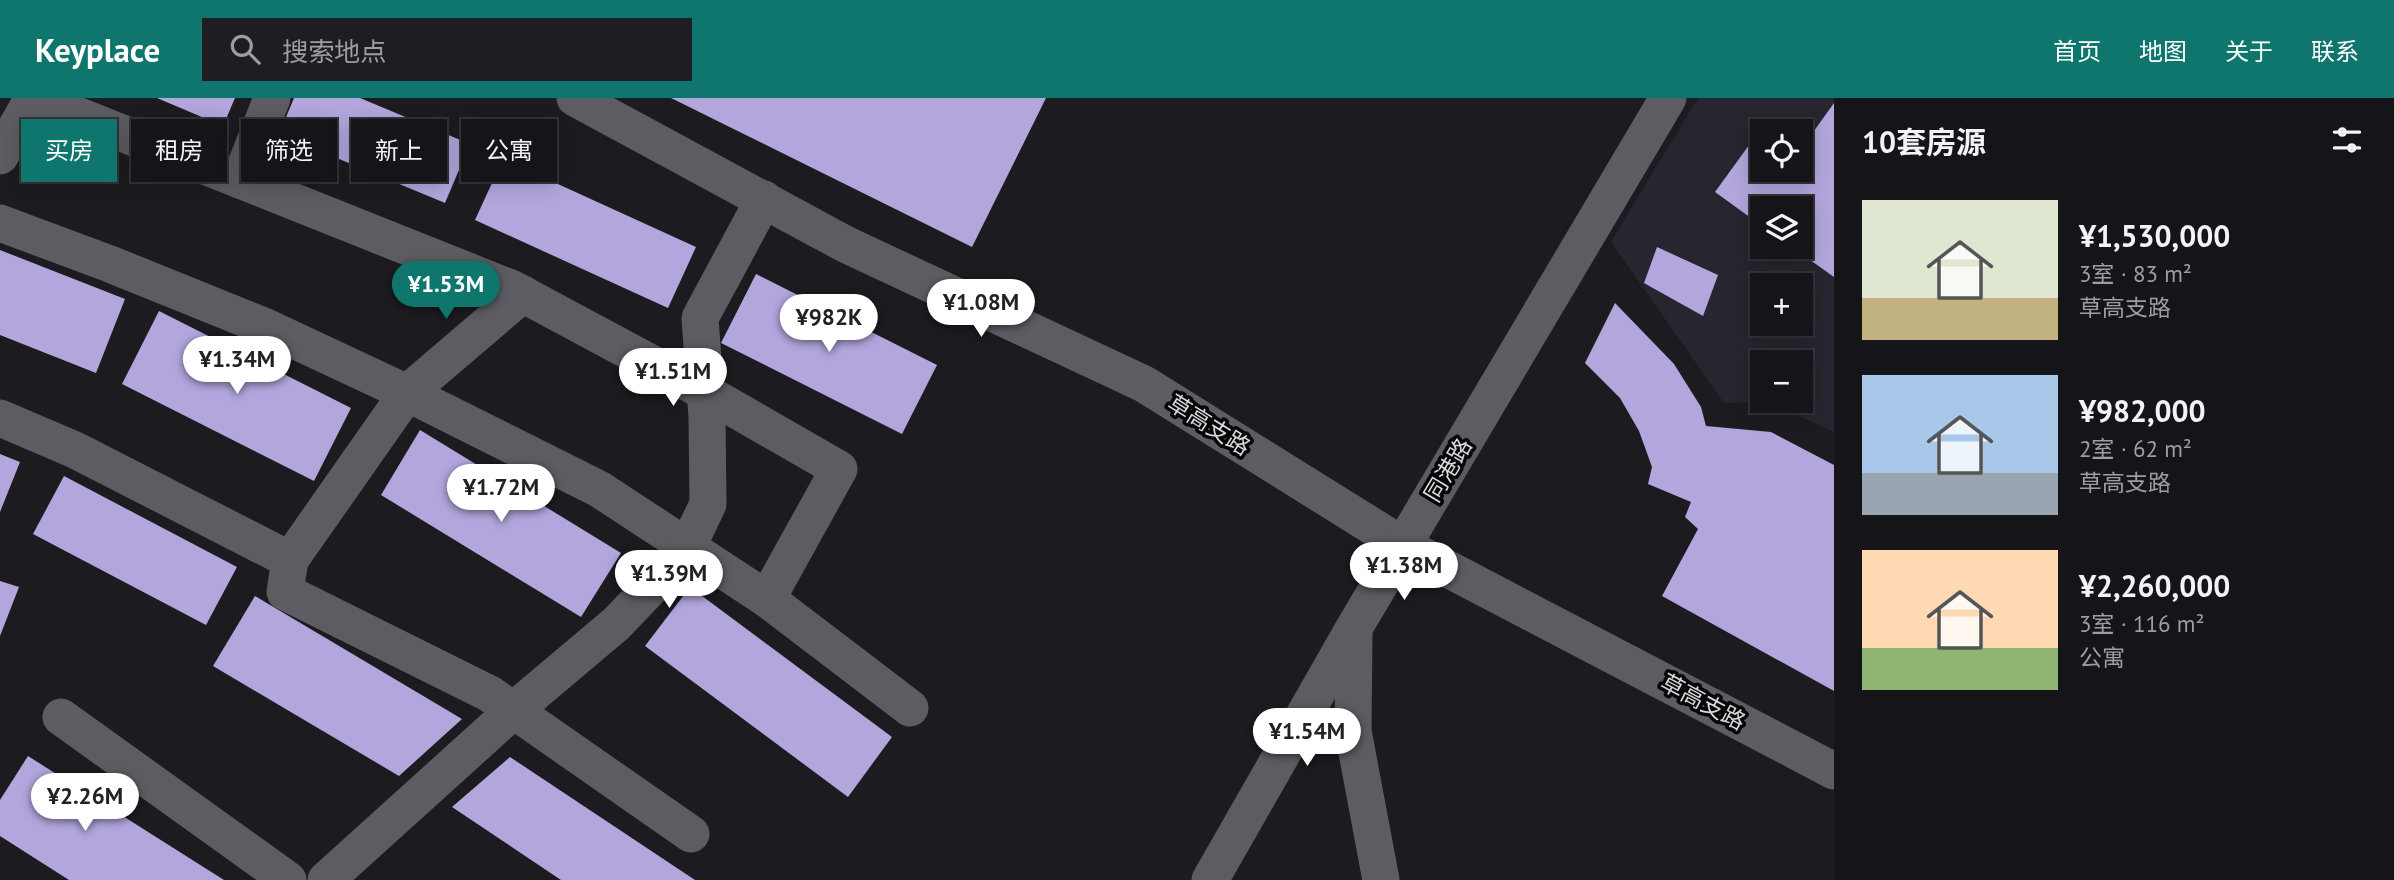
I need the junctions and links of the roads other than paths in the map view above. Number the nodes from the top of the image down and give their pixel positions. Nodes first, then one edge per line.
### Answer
1 (34, 98) edge
2 (272, 98) edge
3 (575, 98) edge
4 (1668, 98) edge
5 (0, 156) edge
6 (240, 180) junction
7 (764, 199) junction
8 (0, 223) edge
9 (523, 294) junction
10 (705, 392) junction
11 (407, 393) junction
12 (0, 418) edge
13 (1404, 546) junction
14 (687, 547) junction
15 (290, 559) junction
16 (767, 599) junction
17 (1354, 628) junction
18 (910, 708) dead end
19 (514, 710) junction
20 (61, 717) dead end
21 (1834, 771) edge
22 (691, 834) dead end
23 (288, 880) edge
24 (326, 880) edge
25 (1210, 880) edge
26 (1381, 880) edge

1 - 5 street
1 - 6 street
2 - 6 street
3 - 7 street, 草高支路
4 - 13 street, 同港路
6 - 9 street
7 - 10 street
7 - 13 street, 草高支路
8 - 11 street
9 - 10 street
9 - 11 street
10 - 14 street
10 - 16 street
11 - 14 street
11 - 15 street
12 - 15 street
13 - 17 street, 同港路
13 - 21 street, 草高支路
14 - 16 street
14 - 19 street
15 - 19 street
16 - 18 street
17 - 25 street, 同港路
17 - 26 street
19 - 22 street
19 - 24 street
20 - 23 street

